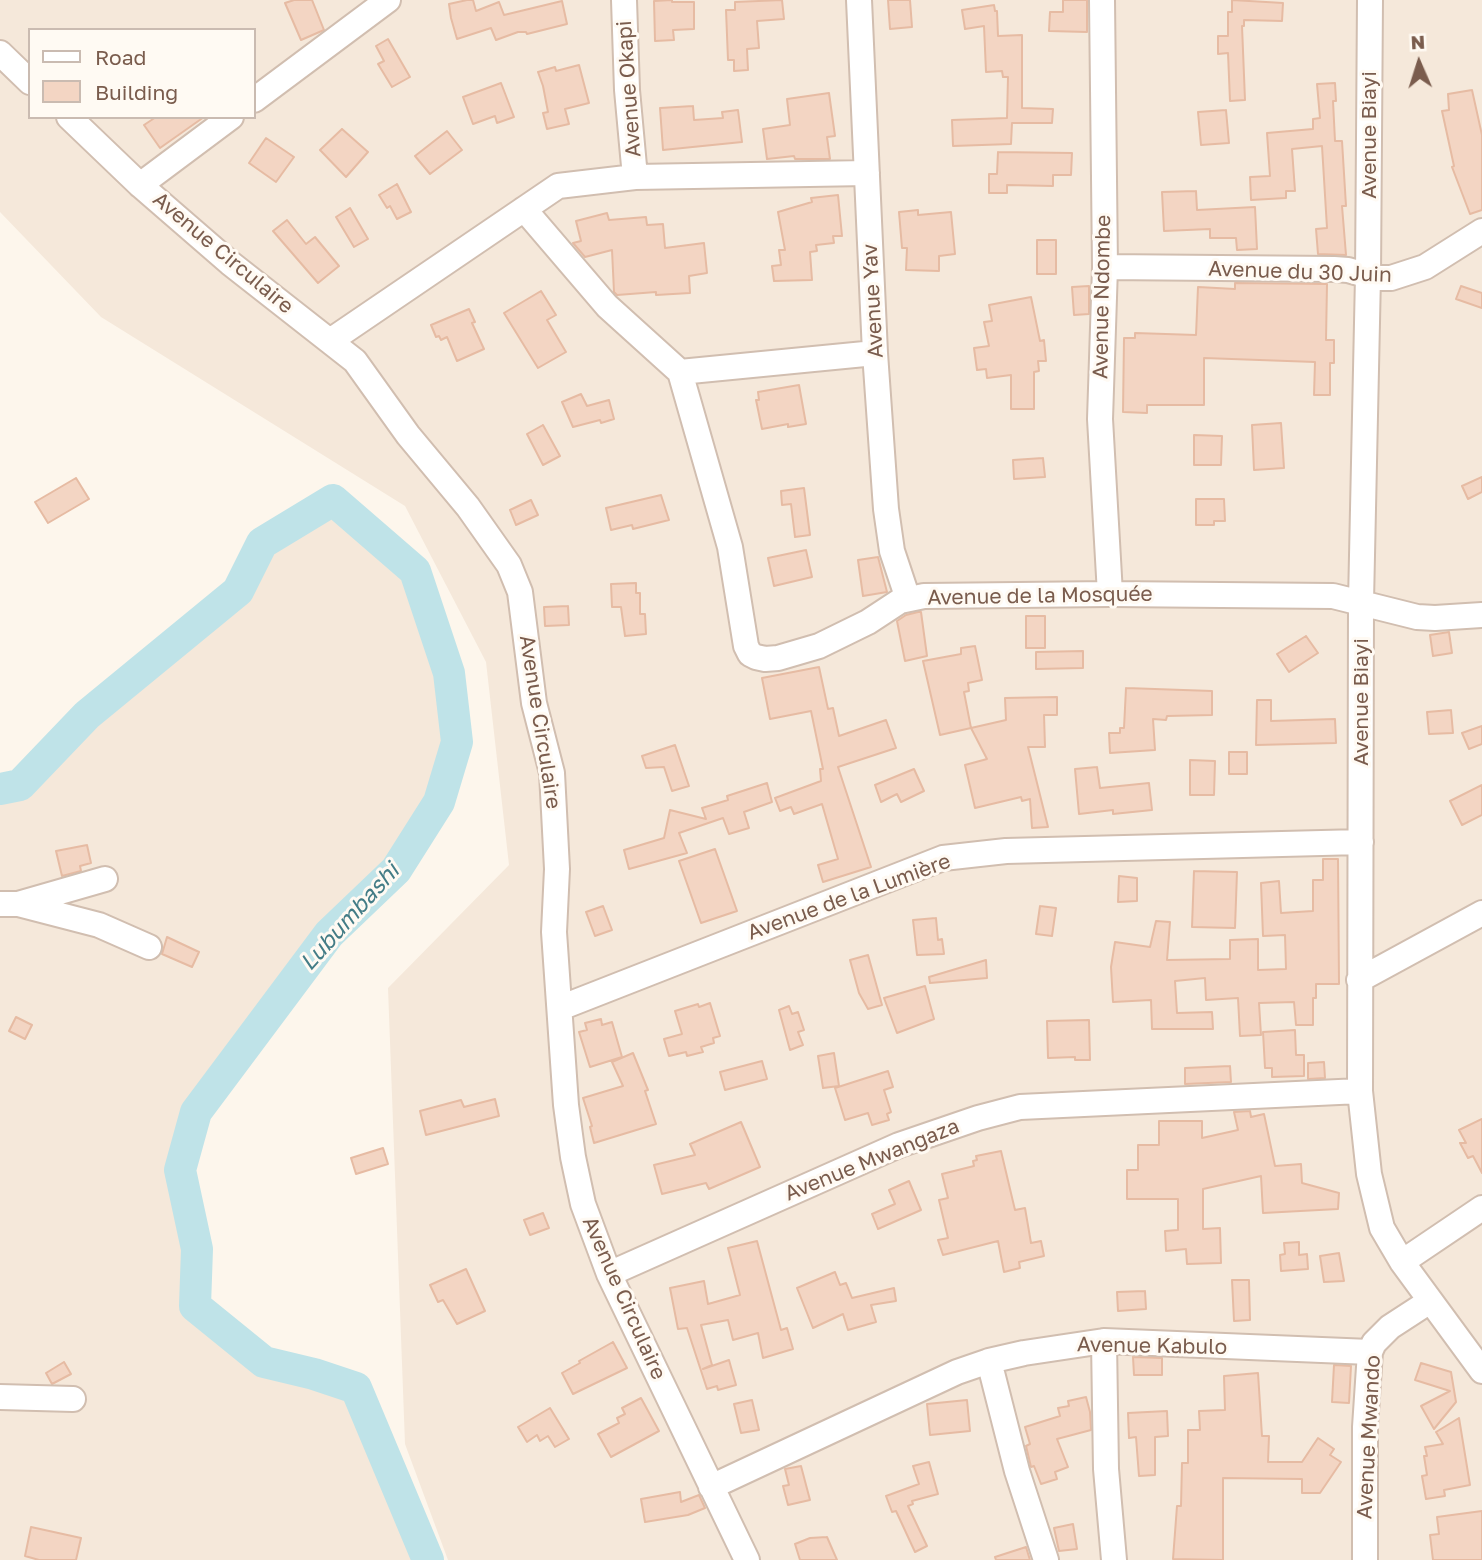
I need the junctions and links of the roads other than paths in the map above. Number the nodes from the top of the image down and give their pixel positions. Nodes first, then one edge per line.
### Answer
1 (388, 0) edge
2 (624, 0) edge
3 (859, 0) edge
4 (1102, 0) edge
5 (1370, 0) edge
6 (0, 53) edge
7 (28, 80) edge
8 (256, 99) edge
9 (71, 119) edge
10 (228, 119) edge
11 (867, 173) junction
12 (635, 177) junction
13 (141, 185) junction
14 (523, 209) junction
15 (1482, 231) edge
16 (1105, 267) junction
17 (1368, 276) junction
18 (330, 341) junction
19 (875, 353) junction
20 (680, 372) junction
21 (1110, 594) junction
22 (908, 599) junction
23 (1361, 602) junction
24 (1482, 615) edge
25 (1361, 842) junction
26 (105, 879) dead end
27 (9, 904) edge
28 (1482, 913) edge
29 (149, 947) dead end
30 (1359, 980) junction
31 (561, 1008) junction
32 (1360, 1091) junction
33 (1482, 1208) edge
34 (1402, 1262) junction
35 (609, 1274) junction
36 (1430, 1301) junction
37 (1104, 1341) junction
38 (1370, 1352) junction
39 (989, 1361) junction
40 (1482, 1371) edge
41 (0, 1396) edge
42 (73, 1399) dead end
43 (710, 1487) junction
44 (747, 1560) edge
45 (1045, 1560) edge
46 (1114, 1560) edge
47 (1365, 1560) edge

1 - 8 street
2 - 12 street, Avenue Okapi
3 - 11 street, Avenue Yav
4 - 16 street, Avenue Ndombe
5 - 17 street, Avenue Biayi
6 - 7 street
9 - 13 street, Avenue Circulaire
10 - 13 street
11 - 12 street
11 - 19 street, Avenue Yav
12 - 14 street
13 - 18 street, Avenue Circulaire
14 - 18 street
14 - 20 street
15 - 17 street, Avenue du 30 Juin
16 - 17 street, Avenue du 30 Juin
16 - 21 street, Avenue Ndombe
17 - 23 street, Avenue Biayi
18 - 31 street, Avenue Circulaire
19 - 20 street
19 - 22 street, Avenue Yav
20 - 22 street, Avenue de la Mosquée
21 - 22 street, Avenue de la Mosquée
21 - 23 street, Avenue de la Mosquée
23 - 24 street, Avenue de la Mosquée
23 - 25 street, Avenue Biayi
25 - 30 street, Avenue Biayi
25 - 31 street, Avenue de la Lumière
26 - 27 street
27 - 29 street
28 - 30 street
30 - 32 street, Avenue Biayi
31 - 35 street, Avenue Circulaire
32 - 34 street, Avenue Biayi
32 - 35 street, Avenue Mwangaza
33 - 34 street
34 - 36 street, Avenue Biayi
35 - 43 street, Avenue Circulaire
36 - 38 street, Avenue Mwando
36 - 40 street, Avenue Biayi
37 - 38 street, Avenue Kabulo
37 - 39 street, Avenue Kabulo
37 - 46 street
38 - 47 street, Avenue Mwando
39 - 43 street, Avenue Kabulo
39 - 45 street
41 - 42 street
43 - 44 street, Avenue Circulaire

